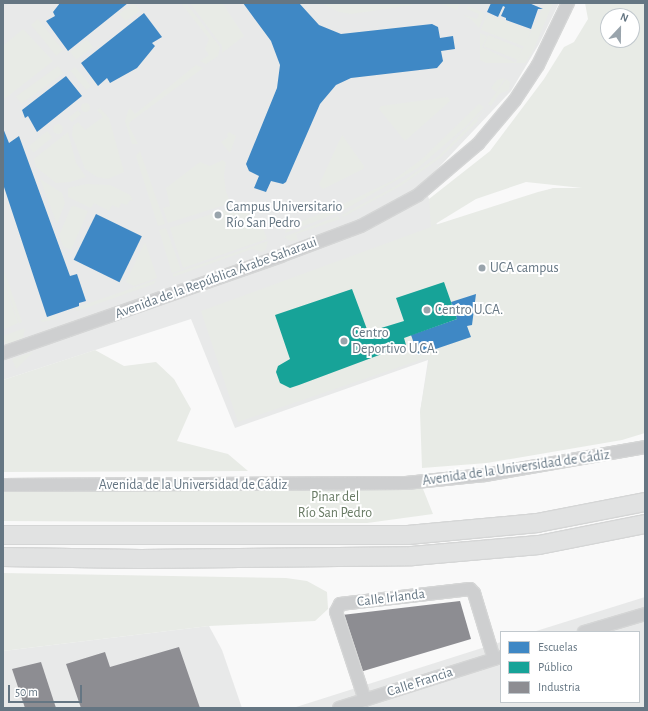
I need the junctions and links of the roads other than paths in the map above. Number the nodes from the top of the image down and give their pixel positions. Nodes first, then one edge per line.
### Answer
1 (568, 3) edge
2 (3, 353) edge
3 (645, 448) edge
4 (3, 485) edge
5 (645, 502) edge
6 (645, 524) edge
7 (3, 535) edge
8 (3, 557) edge
9 (645, 614) edge
10 (587, 631) edge
11 (498, 658) edge
12 (365, 700) junction
13 (339, 708) edge

1 - 2 street, Avenida de la República Árabe Saharaui
3 - 4 street, Avenida de la Universidad de Cádiz
5 - 7 highway
6 - 8 highway
9 - 10 street
11 - 12 street, Calle Francia
11 - 12 street, Calle Irlanda
12 - 13 street, Calle Francia

